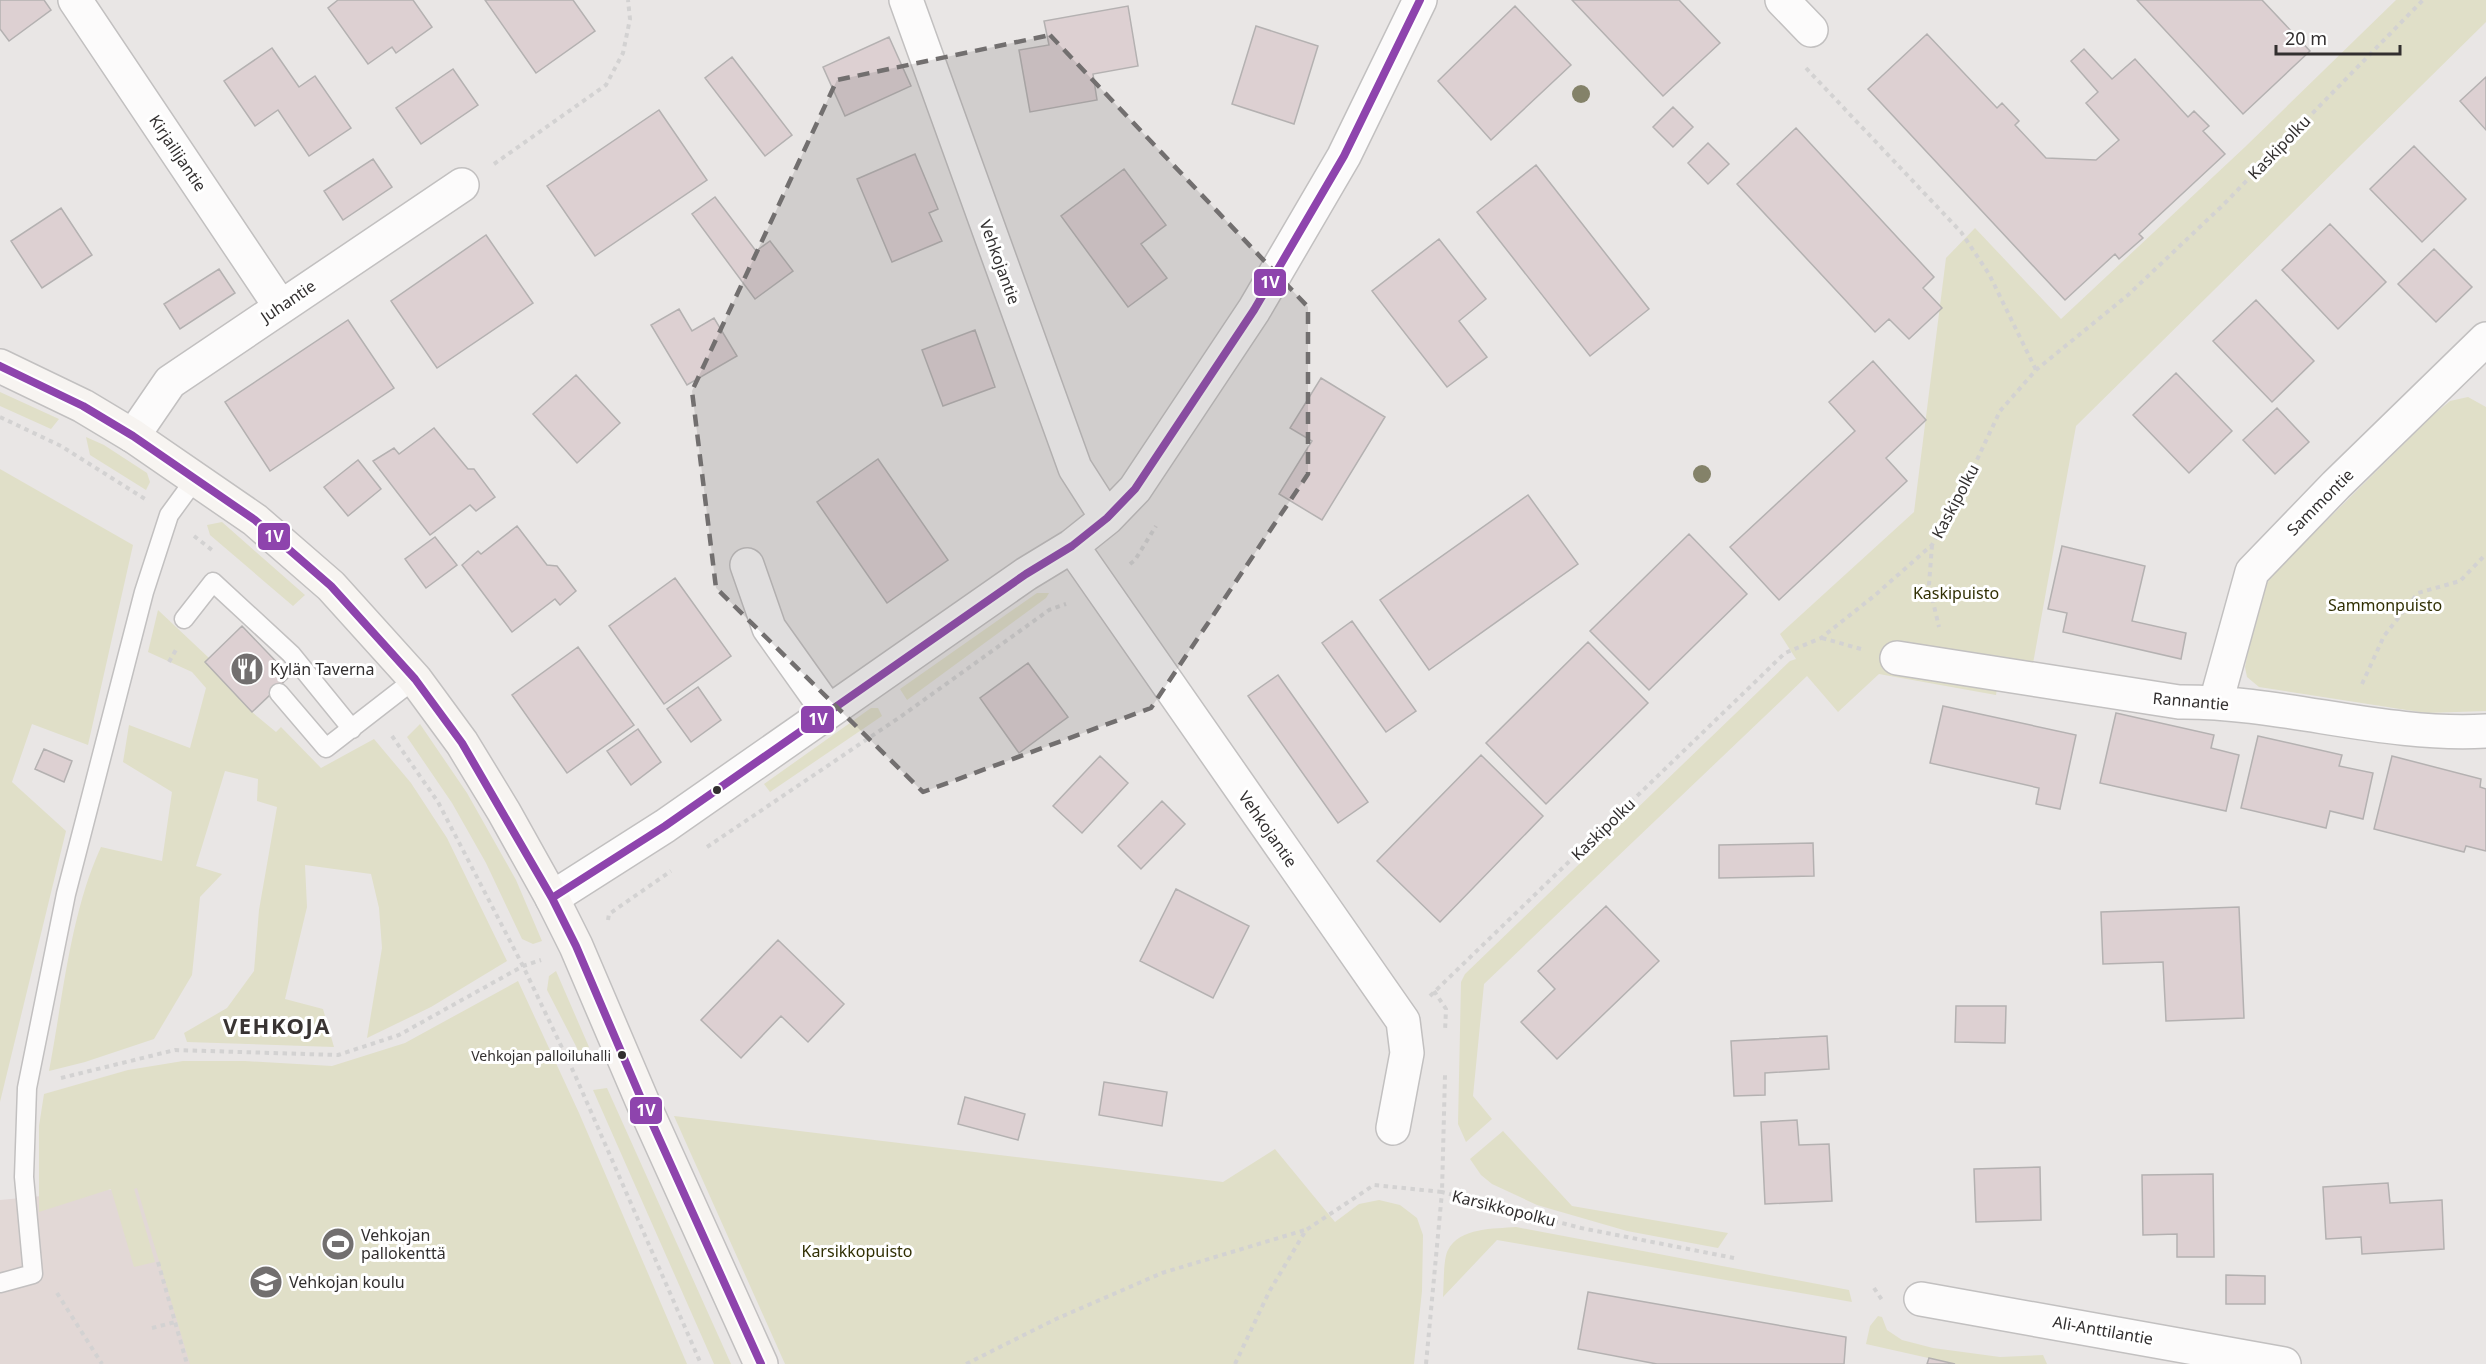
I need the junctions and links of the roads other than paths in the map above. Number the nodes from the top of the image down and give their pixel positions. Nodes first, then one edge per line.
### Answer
1 (75, 0) edge
2 (906, 0) edge
3 (1420, 0) edge
4 (1782, 0) edge
5 (1811, 30) dead end
6 (462, 185) road end
7 (280, 306) junction
8 (2484, 349) edge
9 (0, 366) edge
10 (133, 436) junction
11 (196, 478) junction
12 (1107, 518) junction
13 (1072, 546) junction
14 (747, 565) dead end
15 (184, 619) dead end
16 (1896, 658) dead end
17 (415, 679) junction
18 (279, 693) dead end
19 (2216, 702) junction
20 (828, 711) junction
21 (352, 729) junction
22 (2486, 731) edge
23 (552, 898) junction
24 (1393, 1128) dead end
25 (0, 1283) edge
26 (1921, 1299) dead end
27 (761, 1364) edge
28 (2284, 1364) edge

1 - 7 street, Kirjailijantie
2 - 12 street, Vehkojantie
3 - 12 street
4 - 5 street
6 - 7 street, Juhantie
7 - 10 street, Juhantie
8 - 19 street, Sammontie
9 - 10 street
10 - 11 street
11 - 17 street
11 - 25 lane
12 - 13 street
13 - 20 street
13 - 24 street, Vehkojantie
14 - 20 street
15 - 21 lane
16 - 19 street, Rannantie
17 - 21 lane
17 - 23 street
18 - 21 lane
19 - 22 street, Rannantie
20 - 23 street
23 - 27 street
26 - 28 street, Ali-Anttilantie

